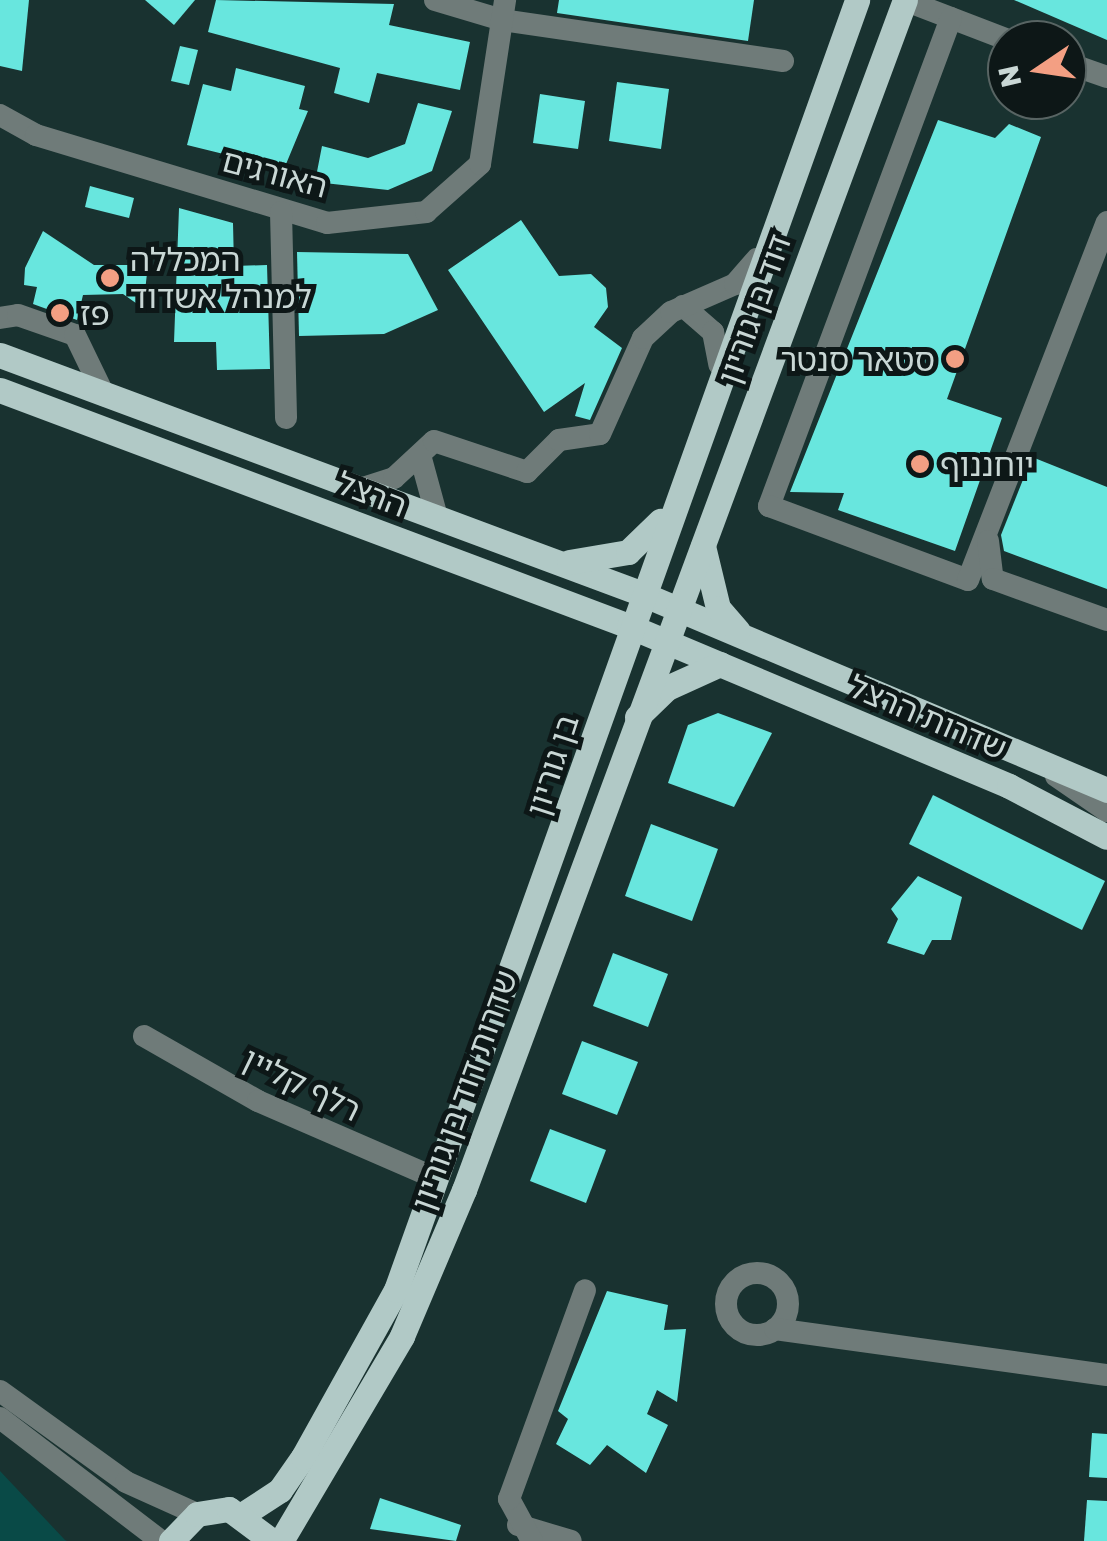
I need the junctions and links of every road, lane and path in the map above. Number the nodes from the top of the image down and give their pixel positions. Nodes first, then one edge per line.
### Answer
1 (434, 0) edge
2 (905, 0) edge
3 (851, 6) edge
4 (503, 10) edge
5 (944, 11) edge
6 (987, 30) edge
7 (784, 61) dead end
8 (0, 115) edge
9 (282, 212) junction
10 (1107, 222) edge
11 (757, 259) junction
12 (683, 306) junction
13 (0, 318) edge
14 (0, 356) edge
15 (719, 364) junction
16 (0, 390) edge
17 (104, 395) junction
18 (286, 418) dead end
19 (420, 454) junction
20 (360, 489) junction
21 (670, 510) junction
22 (437, 517) junction
23 (989, 538) junction
24 (703, 541) junction
25 (560, 562) junction
26 (640, 593) junction
27 (674, 608) junction
28 (1107, 620) edge
29 (629, 626) junction
30 (742, 634) junction
31 (661, 640) junction
32 (720, 664) junction
33 (632, 723) junction
34 (1020, 754) junction
35 (1009, 786) junction
36 (1107, 790) edge
37 (1107, 811) edge
38 (1107, 821) edge
39 (1107, 837) edge
40 (144, 1036) dead end
41 (437, 1179) junction
42 (585, 1290) dead end
43 (788, 1303) junction
44 (775, 1329) junction
45 (847, 1334) junction
46 (1107, 1375) edge
47 (0, 1391) edge
48 (0, 1418) edge
49 (245, 1513) junction
50 (197, 1514) junction
51 (525, 1533) edge
52 (161, 1541) edge
53 (171, 1541) edge
54 (272, 1541) edge
55 (281, 1541) edge
56 (571, 1541) edge

1 - 4 street
2 - 5 street
2 - 24 main road, דוד בן גוריון
3 - 11 main road, בן גוריון
4 - 7 street
4 - 9 street, האורגים
5 - 6 street
5 - 23 street
8 - 9 street, האורגים
9 - 18 street
10 - 23 street
11 - 12 street
11 - 15 main road, בן גוריון
12 - 15 street
12 - 19 street
13 - 17 street
14 - 17 main road, הרצל
15 - 21 main road, בן גוריון
16 - 29 main road, הרצל
17 - 20 main road, הרצל
19 - 20 street
19 - 22 street
20 - 22 main road, הרצל
21 - 25 main road
21 - 26 main road, בן גוריון
22 - 25 main road, הרצל
23 - 28 street
24 - 27 main road, דוד בן גוריון
24 - 30 main road
25 - 26 main road, הרצל
26 - 27 main road, הרצל
26 - 29 main road, בן גוריון
27 - 30 main road
27 - 31 main road, דוד בן גוריון
29 - 31 main road, הרצל
29 - 41 main road, בן גוריון
30 - 34 main road
31 - 32 main road, הרצל
31 - 33 main road, שדרות דוד בן גוריון
32 - 33 main road
32 - 35 main road, שדרות הרצל
33 - 55 main road, שדרות דוד בן גוריון
34 - 36 main road, שדרות הרצל
34 - 37 street
35 - 38 street
35 - 39 main road, שדרות הרצל
40 - 41 street, רלף קליין
41 - 49 main road, בן גוריון
42 - 51 street
43 - 44 street
43 - 44 street
43 - 45 street
44 - 45 street
45 - 46 street
47 - 50 street
48 - 52 street
49 - 50 main road
49 - 54 main road
50 - 53 main road
51 - 56 street

